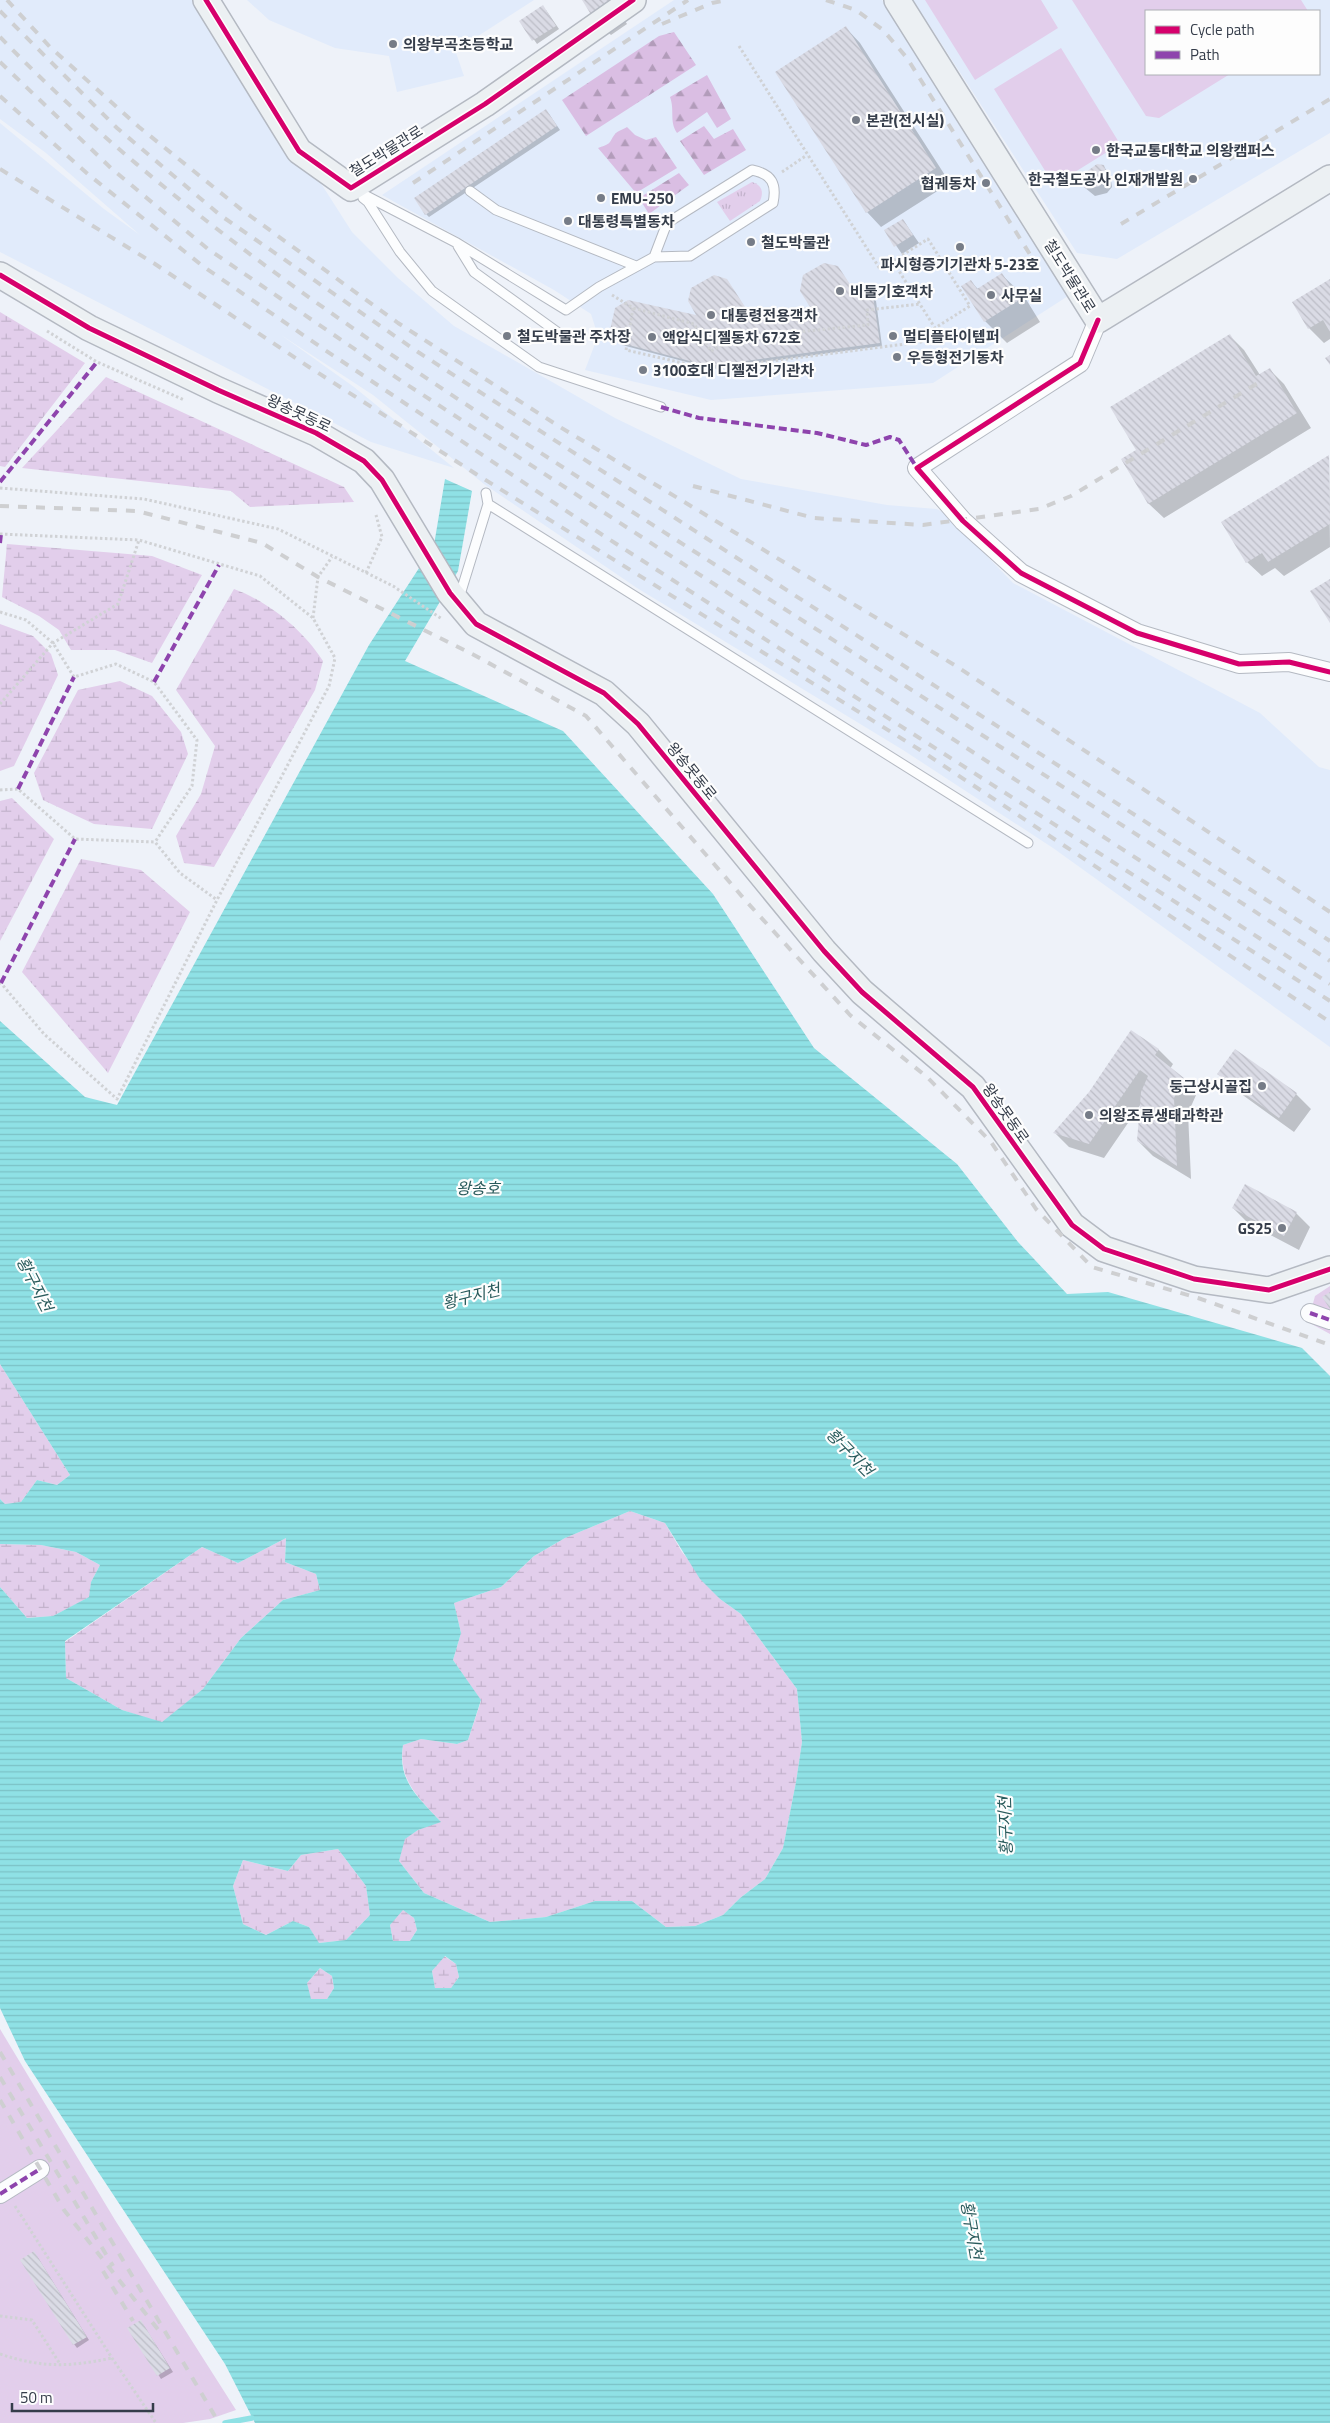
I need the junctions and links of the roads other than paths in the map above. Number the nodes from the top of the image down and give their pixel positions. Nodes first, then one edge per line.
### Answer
1 (206, 0) edge
2 (633, 0) edge
3 (897, 0) edge
4 (1330, 178) edge
5 (351, 188) junction
6 (470, 191) dead end
7 (457, 243) junction
8 (654, 257) junction
9 (636, 266) junction
10 (0, 275) edge
11 (1098, 320) junction
12 (564, 337) dead end
13 (660, 407) dead end
14 (486, 493) dead end
15 (488, 504) junction
16 (450, 605) junction
17 (1330, 672) edge
18 (1028, 843) dead end
19 (1330, 1269) edge
20 (1310, 1313) dead end
21 (1330, 1320) edge
22 (40, 2169) dead end
23 (3, 2192) edge

1 - 5 street, 철도박물관로
2 - 5 street, 철도박물관로
3 - 11 street, 철도박물관로
4 - 11 street, 철도박물관로
5 - 7 lane
5 - 13 lane
6 - 9 lane
7 - 9 lane
7 - 12 lane
8 - 8 lane
8 - 9 lane
10 - 16 street, 왕송못동로
11 - 17 street
14 - 15 lane
15 - 16 lane
15 - 18 lane
16 - 19 street, 왕송못동로
20 - 21 street
22 - 23 street

